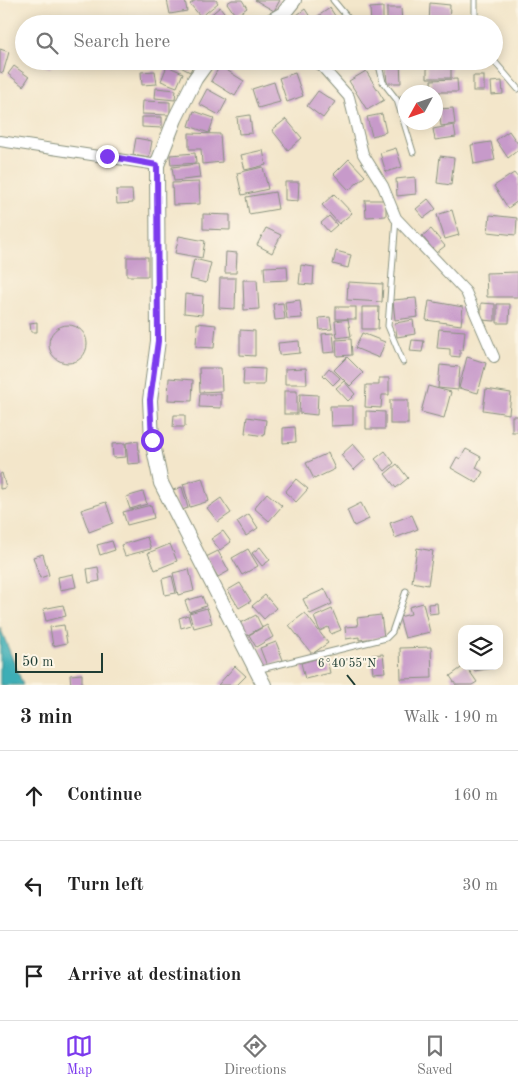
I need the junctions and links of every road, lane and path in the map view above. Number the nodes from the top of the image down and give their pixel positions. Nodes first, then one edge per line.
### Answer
1 (294, 0) edge
2 (332, 0) edge
3 (475, 0) edge
4 (288, 15) edge
5 (345, 15) edge
6 (475, 15) edge
7 (202, 70) edge
8 (325, 70) edge
9 (380, 70) edge
10 (502, 70) edge
11 (518, 89) edge
12 (0, 141) edge
13 (413, 152) dead end
14 (157, 165) junction
15 (396, 218) junction
16 (494, 357) dead end
17 (403, 362) dead end
18 (406, 591) dead end
19 (256, 670) junction
20 (264, 685) edge

1 - 4 street
2 - 5 lane
3 - 6 lane
7 - 14 street
8 - 15 street
9 - 13 lane
10 - 11 lane
12 - 14 street
14 - 19 street
15 - 16 street
15 - 17 lane
18 - 19 lane
19 - 20 street

